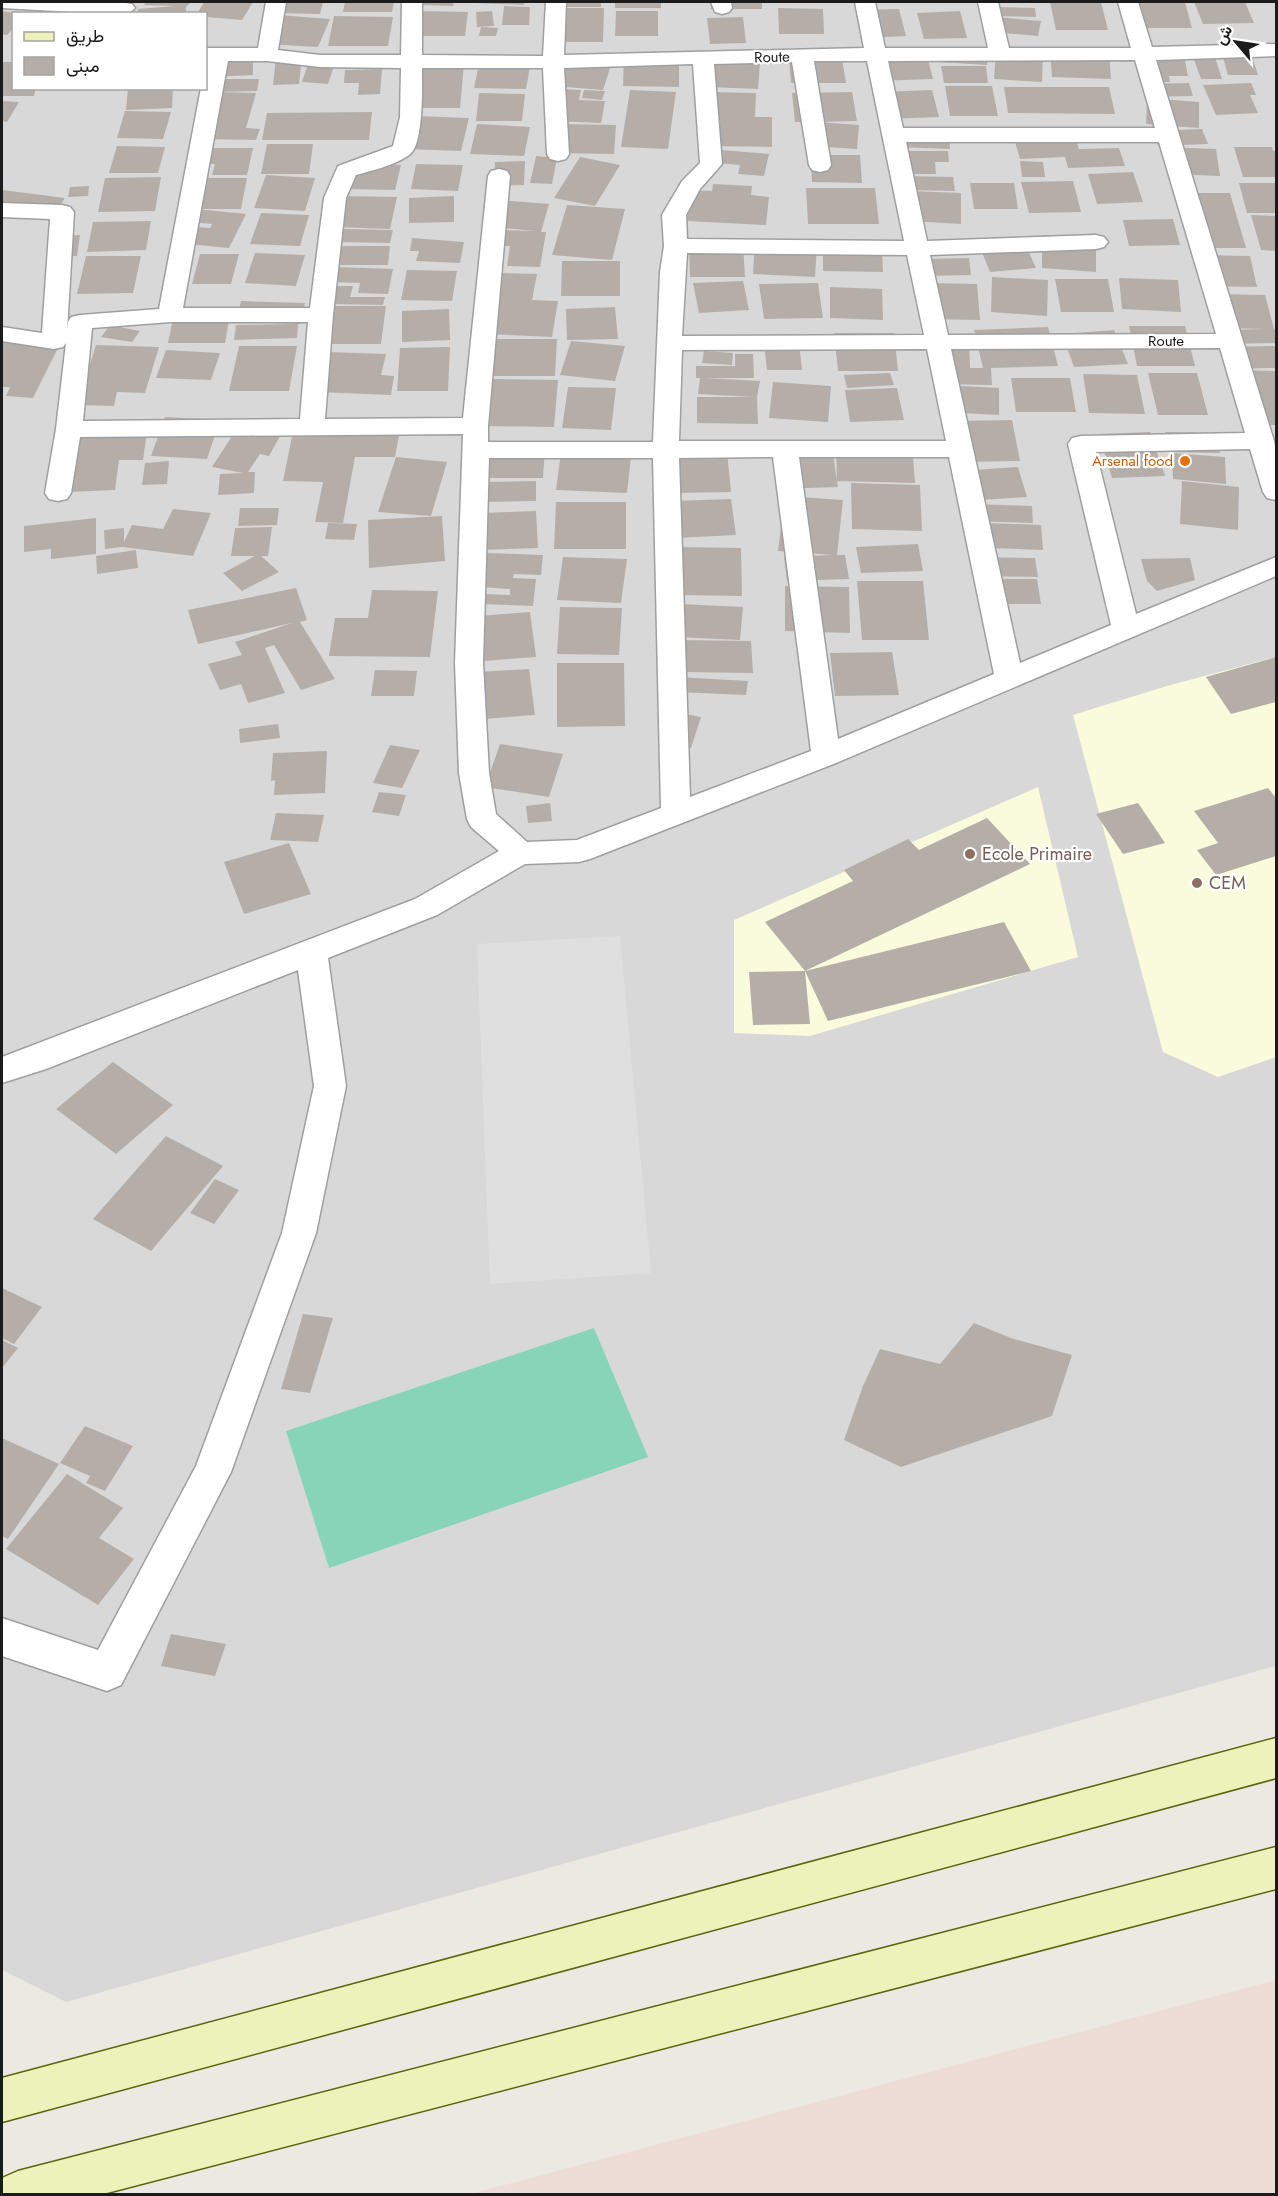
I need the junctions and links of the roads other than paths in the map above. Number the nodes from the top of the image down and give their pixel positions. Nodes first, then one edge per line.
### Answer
1 (2, 2) edge
2 (276, 2) edge
3 (412, 2) edge
4 (556, 2) edge
5 (865, 2) edge
6 (988, 2) edge
7 (1128, 2) edge
8 (125, 8) edge
9 (1276, 50) edge
10 (1000, 53) junction
11 (212, 54) edge
12 (1143, 54) junction
13 (267, 55) junction
14 (802, 55) junction
15 (876, 55) junction
16 (703, 60) junction
17 (411, 61) junction
18 (553, 62) junction
19 (207, 85) edge
20 (206, 90) edge
21 (893, 135) junction
22 (1168, 135) junction
23 (558, 154) dead end
24 (820, 165) dead end
25 (499, 176) dead end
26 (2, 210) edge
27 (1096, 242) dead end
28 (676, 246) junction
29 (917, 248) junction
30 (170, 315) junction
31 (321, 315) junction
32 (2, 334) edge
33 (1230, 340) junction
34 (937, 342) junction
35 (671, 343) junction
36 (69, 429) junction
37 (312, 429) junction
38 (476, 438) junction
39 (1261, 441) junction
40 (960, 449) junction
41 (666, 450) junction
42 (785, 450) junction
43 (1276, 492) edge
44 (58, 494) dead end
45 (1276, 566) edge
46 (1126, 630) junction
47 (1009, 679) junction
48 (826, 756) junction
49 (676, 814) junction
50 (520, 853) junction
51 (311, 952) junction
52 (2, 1070) edge
53 (2, 1637) edge
54 (1276, 1758) edge
55 (1276, 1868) edge
56 (2, 2100) edge
57 (18, 2194) edge

1 - 8 street
2 - 13 street
3 - 17 street
4 - 18 street
5 - 15 street
6 - 10 street
7 - 12 street
9 - 12 street, Route
10 - 12 street, Route
10 - 15 street, Route
11 - 13 street, Route
11 - 19 street
12 - 22 street
13 - 17 street, Route
14 - 15 street, Route
14 - 16 street, Route
14 - 24 street
15 - 21 street
16 - 18 street, Route
16 - 28 street
17 - 18 street, Route
17 - 31 street
18 - 23 street
20 - 30 street
21 - 22 street
21 - 29 street
22 - 33 street
25 - 38 street
26 - 32 street
27 - 29 street
28 - 29 street
28 - 35 street
29 - 34 street
30 - 31 street
30 - 36 street
31 - 37 street
33 - 34 street, Route
33 - 39 street
34 - 35 street, Route
34 - 40 street
35 - 41 street
36 - 37 street
36 - 44 street
37 - 38 street
38 - 41 street
38 - 50 street
39 - 43 street
39 - 46 street
40 - 42 street
40 - 47 street
41 - 42 street
41 - 49 street
42 - 48 street
45 - 46 street
46 - 47 street
47 - 48 street
48 - 49 street
49 - 50 street
50 - 51 street
51 - 52 street
51 - 53 street
54 - 56 street
55 - 57 street

